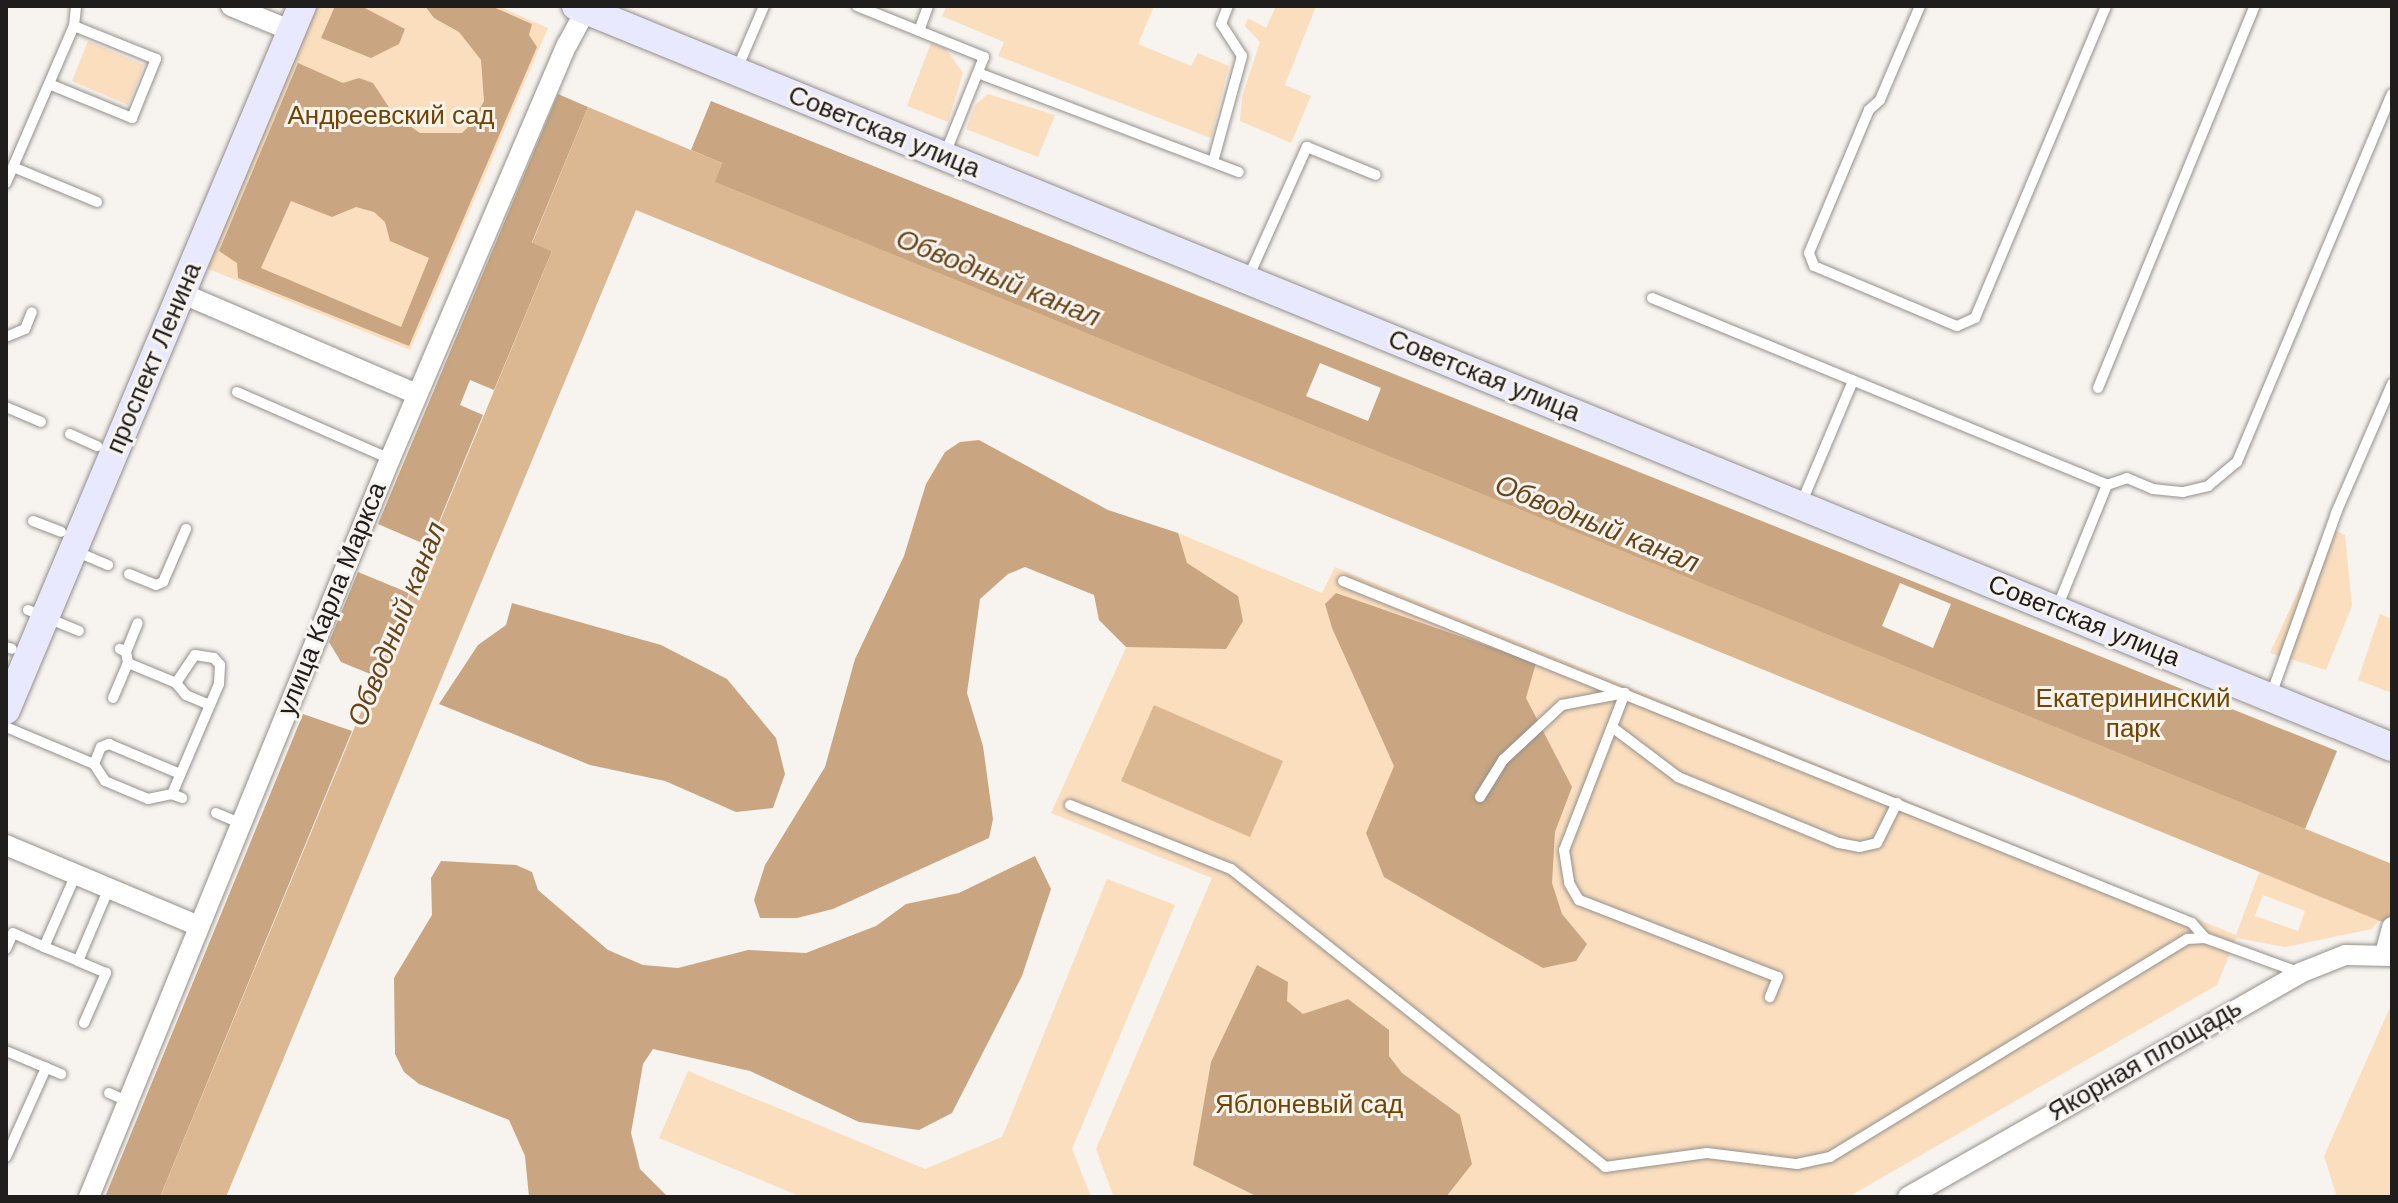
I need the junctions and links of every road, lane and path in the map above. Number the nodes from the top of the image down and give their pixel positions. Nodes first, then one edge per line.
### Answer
1 (76, 6) edge
2 (231, 6) edge
3 (764, 6) edge
4 (857, 6) edge
5 (928, 6) edge
6 (1228, 6) edge
7 (1920, 6) edge
8 (2106, 6) edge
9 (2255, 6) edge
10 (583, 7) edge
11 (288, 17) edge
12 (74, 26) junction
13 (919, 31) junction
14 (736, 71) junction
15 (978, 73) junction
16 (49, 84) junction
17 (2392, 94) edge
18 (944, 156) junction
19 (1213, 162) junction
20 (13, 167) junction
21 (1239, 172) dead end
22 (1376, 175) dead end
23 (6, 183) edge
24 (97, 202) dead end
25 (1247, 280) junction
26 (181, 293) junction
27 (1652, 298) dead end
28 (32, 312) dead end
29 (6, 337) edge
30 (1853, 381) junction
31 (2392, 384) edge
32 (2098, 388) dead end
33 (237, 392) dead end
34 (417, 394) junction
35 (6, 407) edge
36 (41, 422) dead end
37 (70, 434) dead end
38 (106, 449) junction
39 (390, 459) junction
40 (2107, 485) junction
41 (1801, 506) junction
42 (33, 521) dead end
43 (186, 529) dead end
44 (67, 541) junction
45 (108, 565) dead end
46 (129, 574) dead end
47 (1343, 581) dead end
48 (2056, 610) junction
49 (37, 614) junction
50 (138, 623) dead end
51 (79, 631) dead end
52 (13, 654) edge
53 (125, 654) junction
54 (176, 683) junction
55 (1625, 693) junction
56 (2270, 697) junction
57 (113, 698) dead end
58 (210, 705) junction
59 (6, 710) edge
60 (6, 727) edge
61 (1612, 727) junction
62 (2392, 747) edge
63 (94, 764) junction
64 (180, 774) junction
65 (1480, 797) dead end
66 (1897, 803) junction
67 (1070, 805) dead end
68 (216, 813) dead end
69 (240, 823) junction
70 (6, 845) edge
71 (76, 874) junction
72 (109, 888) junction
73 (199, 926) junction
74 (2392, 927) edge
75 (2205, 938) junction
76 (44, 947) junction
77 (6, 949) edge
78 (2388, 955) edge
79 (78, 961) junction
80 (2300, 973) junction
81 (1770, 997) dead end
82 (84, 1023) dead end
83 (6, 1051) edge
84 (46, 1068) junction
85 (61, 1074) dead end
86 (109, 1093) dead end
87 (129, 1102) junction
88 (6, 1157) edge
89 (89, 1197) edge
90 (1908, 1197) edge

1 - 12 lane
2 - 11 street
3 - 14 lane
4 - 13 lane
5 - 13 lane
6 - 19 lane
7 - 8 lane
9 - 32 lane
10 - 14 street, Советская улица
10 - 34 street, улица Карла Маркса
11 - 26 street, проспект Ленина
11 - 38 street, проспект Ленина
12 - 16 lane
12 - 16 lane
13 - 15 lane
14 - 18 street, Советская улица
15 - 18 lane
15 - 19 lane
16 - 20 lane
17 - 40 lane
18 - 25 street, Советская улица
19 - 21 lane
20 - 23 lane
20 - 24 lane
22 - 25 lane
25 - 41 street, Советская улица
26 - 34 street
26 - 38 street, проспект Ленина
27 - 30 lane
28 - 29 lane
30 - 40 lane
30 - 41 lane
31 - 56 lane
33 - 39 lane
34 - 39 street, улица Карла Маркса
35 - 36 lane
37 - 38 lane
38 - 44 street, проспект Ленина
39 - 69 street, улица Карла Маркса
40 - 48 lane
41 - 48 street, Советская улица
42 - 44 lane
43 - 46 lane
44 - 45 lane
44 - 49 street, проспект Ленина
47 - 55 lane
48 - 56 street, Советская улица
49 - 51 lane
49 - 52 street, проспект Ленина
50 - 53 lane
52 - 59 street, проспект Ленина
53 - 54 lane
53 - 57 lane
54 - 58 lane
54 - 58 lane
55 - 61 lane
55 - 65 lane
55 - 66 lane
56 - 62 street, Советская улица
58 - 64 lane
60 - 63 lane
61 - 66 lane
61 - 81 lane
63 - 64 lane
63 - 64 lane
66 - 75 lane
67 - 75 lane
68 - 69 lane
69 - 73 street, улица Карла Маркса
70 - 71 street
71 - 72 street
71 - 76 lane
72 - 73 street
72 - 79 lane
73 - 87 street, улица Карла Маркса
74 - 78 street
75 - 80 lane
76 - 77 lane
76 - 79 lane
78 - 80 street, Якорная площадь
79 - 82 lane
80 - 90 street, Якорная площадь
83 - 84 lane
84 - 85 lane
84 - 88 lane
86 - 87 lane
87 - 89 street, улица Карла Маркса

